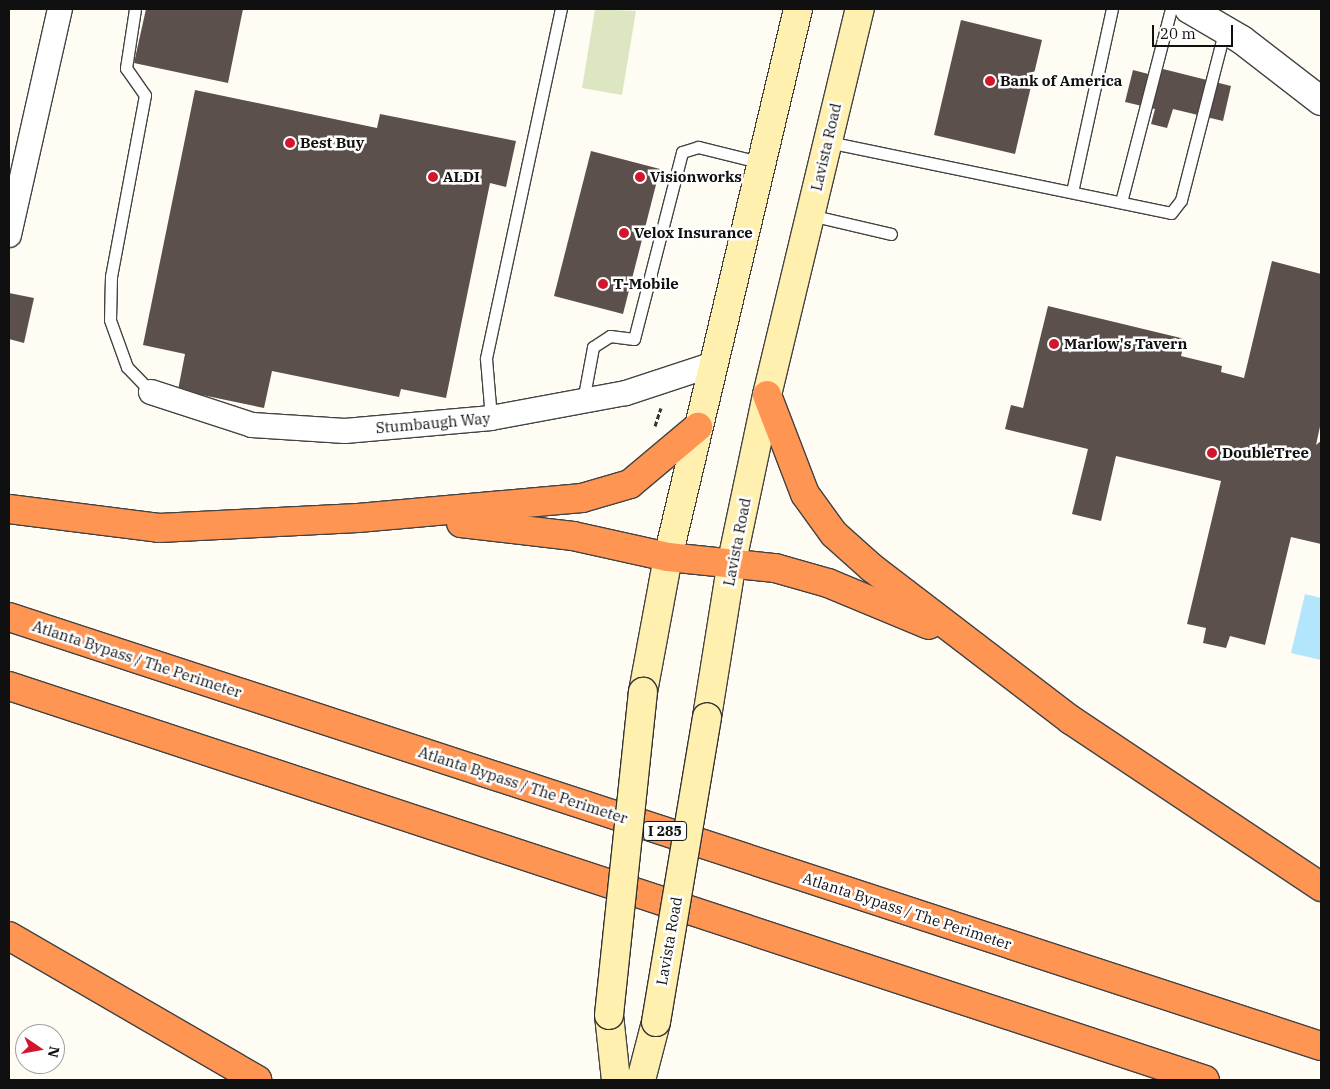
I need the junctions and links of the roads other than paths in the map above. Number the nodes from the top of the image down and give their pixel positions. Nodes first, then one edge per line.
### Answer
1 (60, 9) edge
2 (135, 9) edge
3 (561, 9) edge
4 (798, 9) edge
5 (860, 9) edge
6 (1112, 9) edge
7 (1188, 10) edge
8 (1225, 29) junction
9 (1321, 100) edge
10 (828, 142) junction
11 (763, 163) junction
12 (1072, 192) junction
13 (1121, 202) junction
14 (810, 215) junction
15 (891, 234) dead end
16 (9, 235) edge
17 (714, 364) junction
18 (151, 392) joint
19 (767, 395) junction
20 (583, 401) junction
21 (491, 418) junction
22 (698, 427) junction
23 (9, 510) edge
24 (358, 518) junction
25 (668, 557) junction
26 (732, 561) junction
27 (9, 616) edge
28 (959, 638) junction
29 (9, 686) edge
30 (1321, 886) edge
31 (9, 936) edge
32 (1321, 1046) edge
33 (256, 1080) edge
34 (616, 1080) edge
35 (641, 1080) edge
36 (1205, 1080) edge

1 - 16 street
2 - 18 lane
3 - 21 lane
4 - 11 main road
5 - 10 main road, Lavista Road
6 - 12 lane
7 - 8 street
7 - 13 lane
8 - 9 street
8 - 13 lane
10 - 12 lane
10 - 14 main road, Lavista Road
11 - 17 main road
11 - 20 lane
12 - 13 lane
14 - 15 lane
14 - 19 main road, Lavista Road
17 - 20 street, Stumbaugh Way
17 - 22 main road
18 - 21 street, Stumbaugh Way
19 - 26 main road, Lavista Road
19 - 28 highway
20 - 21 street, Stumbaugh Way
22 - 24 highway
22 - 25 main road
23 - 24 highway
24 - 25 highway
25 - 26 highway
25 - 34 main road, bridge
26 - 28 highway
26 - 35 main road, Lavista Road, bridge
27 - 32 highway, Atlanta Bypass / The Perimeter / I 285
28 - 30 highway
29 - 36 highway
31 - 33 highway

